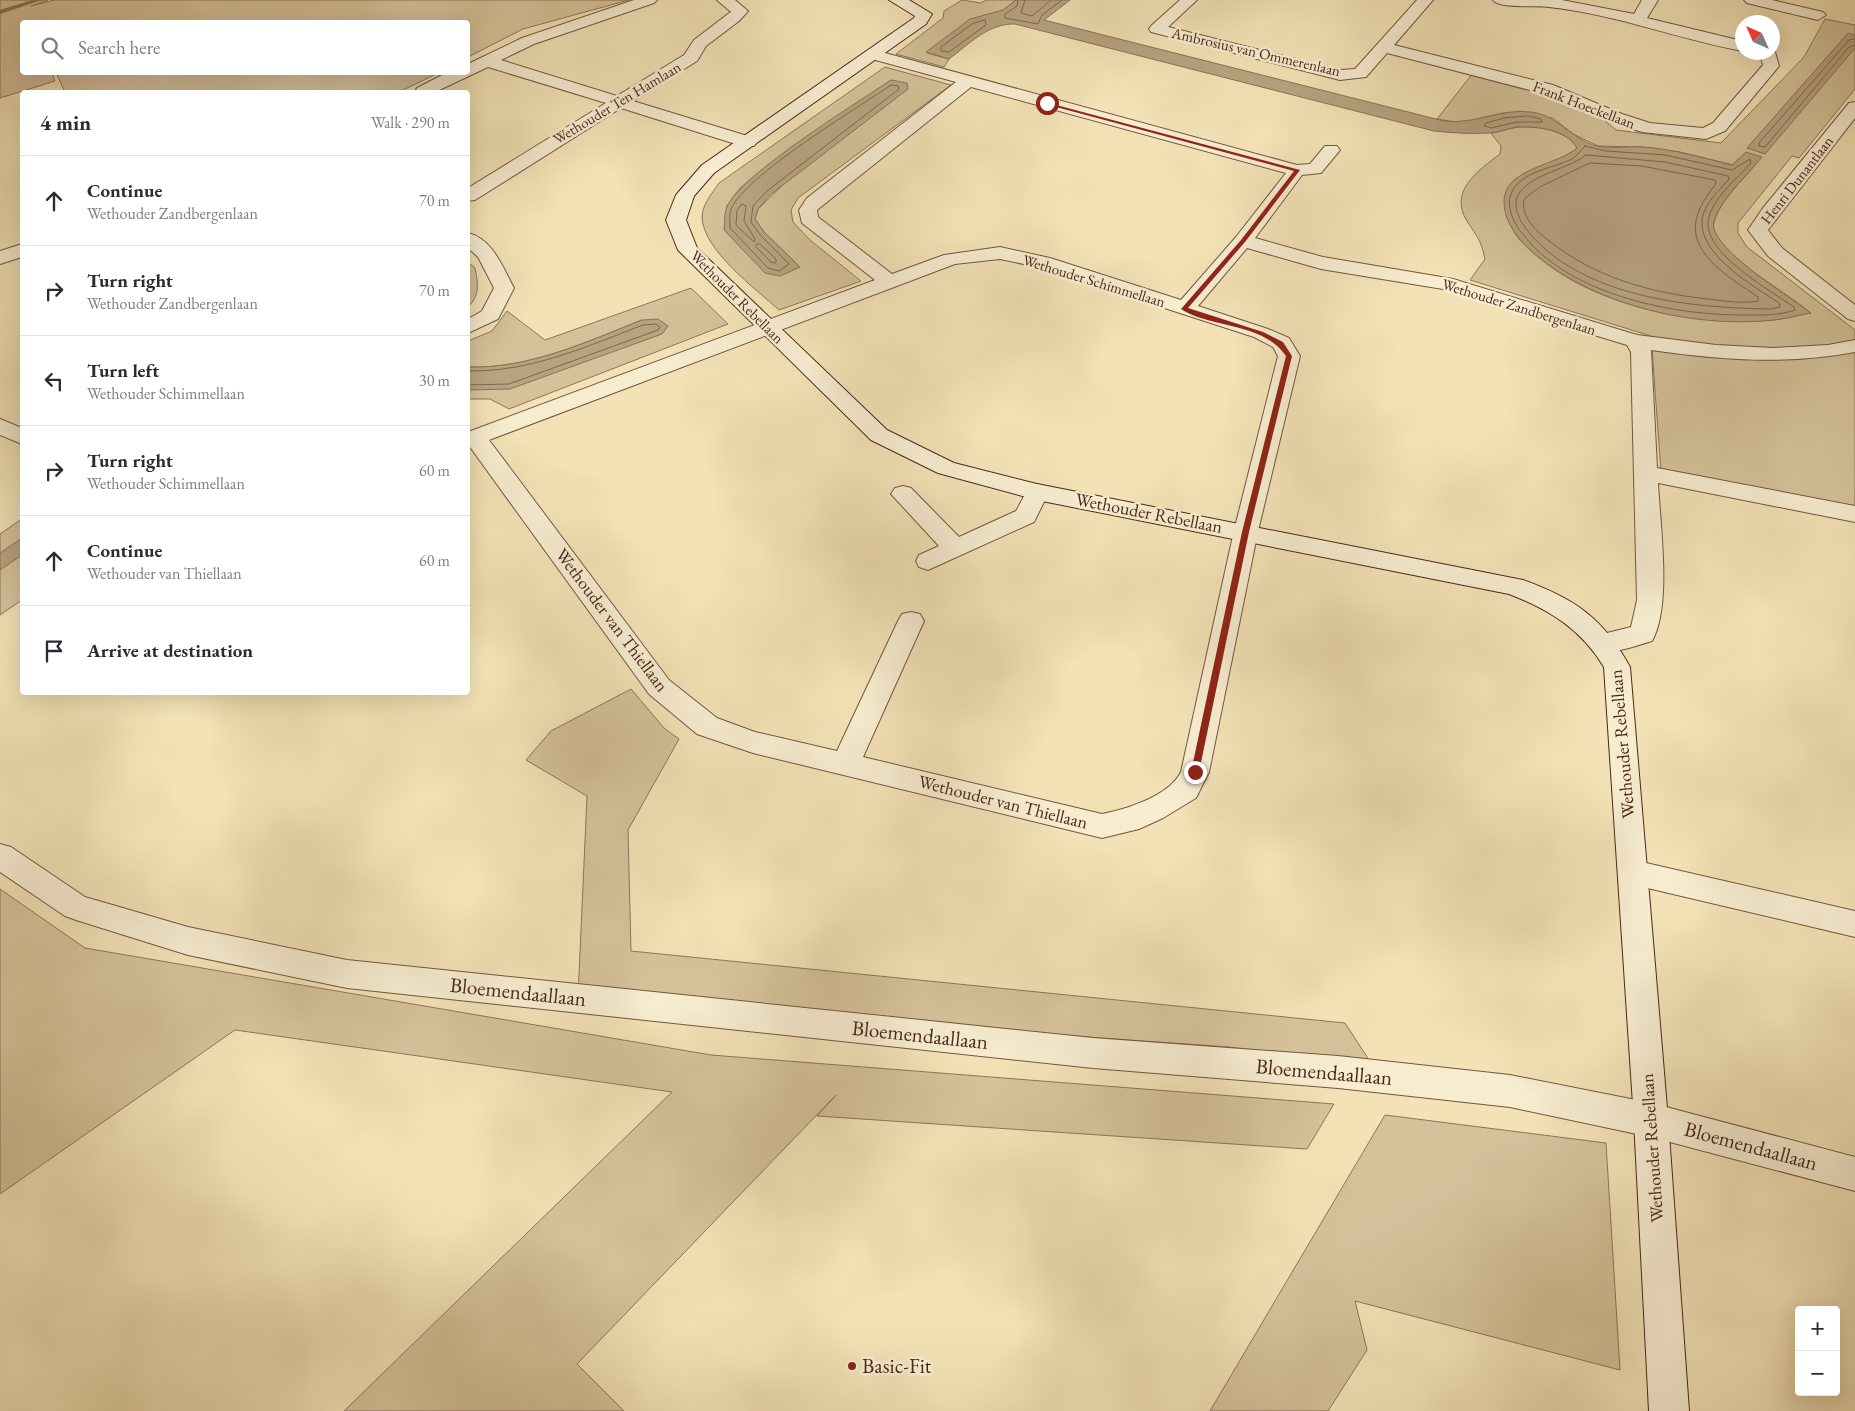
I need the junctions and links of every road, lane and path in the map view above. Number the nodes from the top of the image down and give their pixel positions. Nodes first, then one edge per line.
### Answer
1 (648, 0) edge
2 (726, 0) edge
3 (897, 0) edge
4 (1189, 0) edge
5 (1425, 0) edge
6 (1501, 0) edge
7 (1650, 0) edge
8 (1752, 0) edge
9 (1818, 15) dead end
10 (1638, 20) junction
11 (1735, 44) edge
12 (1383, 46) junction
13 (874, 55) junction
14 (1769, 60) edge
15 (486, 61) junction
16 (470, 69) edge
17 (456, 75) edge
18 (968, 81) junction
19 (427, 90) edge
20 (617, 103) junction
21 (1855, 107) edge
22 (748, 142) junction
23 (1331, 150) dead end
24 (1297, 170) junction
25 (470, 195) edge
26 (470, 241) edge
27 (1243, 241) junction
28 (20, 251) edge
29 (0, 258) edge
30 (889, 281) junction
31 (1184, 309) junction
32 (1855, 315) edge
33 (470, 326) edge
34 (766, 328) junction
35 (1634, 341) junction
36 (1855, 346) edge
37 (0, 426) edge
38 (20, 436) edge
39 (471, 438) edge
40 (1646, 473) junction
41 (1038, 492) junction
42 (903, 494) dead end
43 (1855, 514) edge
44 (1246, 532) junction
45 (956, 548) junction
46 (928, 561) dead end
47 (911, 621) dead end
48 (1604, 643) junction
49 (846, 764) junction
50 (0, 856) edge
51 (1633, 873) junction
52 (1855, 924) edge
53 (1650, 1120) junction
54 (1855, 1174) edge
55 (1668, 1411) edge

1 - 15 street
2 - 20 street, Wethouder Ten Hamlaan
3 - 13 street, Wethouder Rebellaan
4 - 12 street, Ambrosius van Ommerenlaan
5 - 12 street, Ambrosius van Ommerenlaan
6 - 10 street
7 - 10 street
8 - 9 street
10 - 11 street
12 - 14 street, Frank Hoeckellaan
13 - 18 street
13 - 22 street, Wethouder Rebellaan
15 - 16 street
15 - 20 street
17 - 19 street
18 - 24 street
18 - 30 street
20 - 22 street
20 - 25 street, Wethouder Ten Hamlaan
21 - 32 street, Henri Dunantlaan
22 - 34 street, Wethouder Rebellaan
23 - 24 street
24 - 27 street
26 - 33 street
27 - 31 street
27 - 35 street, Wethouder Zandbergenlaan
28 - 29 street
30 - 31 street, Wethouder Schimmellaan
30 - 34 street, Wethouder Schimmellaan
31 - 44 street, Wethouder Schimmellaan
34 - 39 street
34 - 41 street, Wethouder Rebellaan
35 - 36 street, Wethouder Zandbergenlaan
35 - 40 street
37 - 38 street
39 - 49 street, Wethouder van Thiellaan
40 - 43 street
40 - 48 street
41 - 44 street, Wethouder Rebellaan
41 - 45 street
42 - 45 street
44 - 48 street, Wethouder Rebellaan
44 - 49 street, Wethouder van Thiellaan
45 - 46 street
47 - 49 street
48 - 51 street, Wethouder Rebellaan
50 - 53 street, Bloemendaallaan
51 - 52 street
51 - 53 street, Wethouder Rebellaan
53 - 54 street, Bloemendaallaan
53 - 55 street, Wethouder Rebellaan

